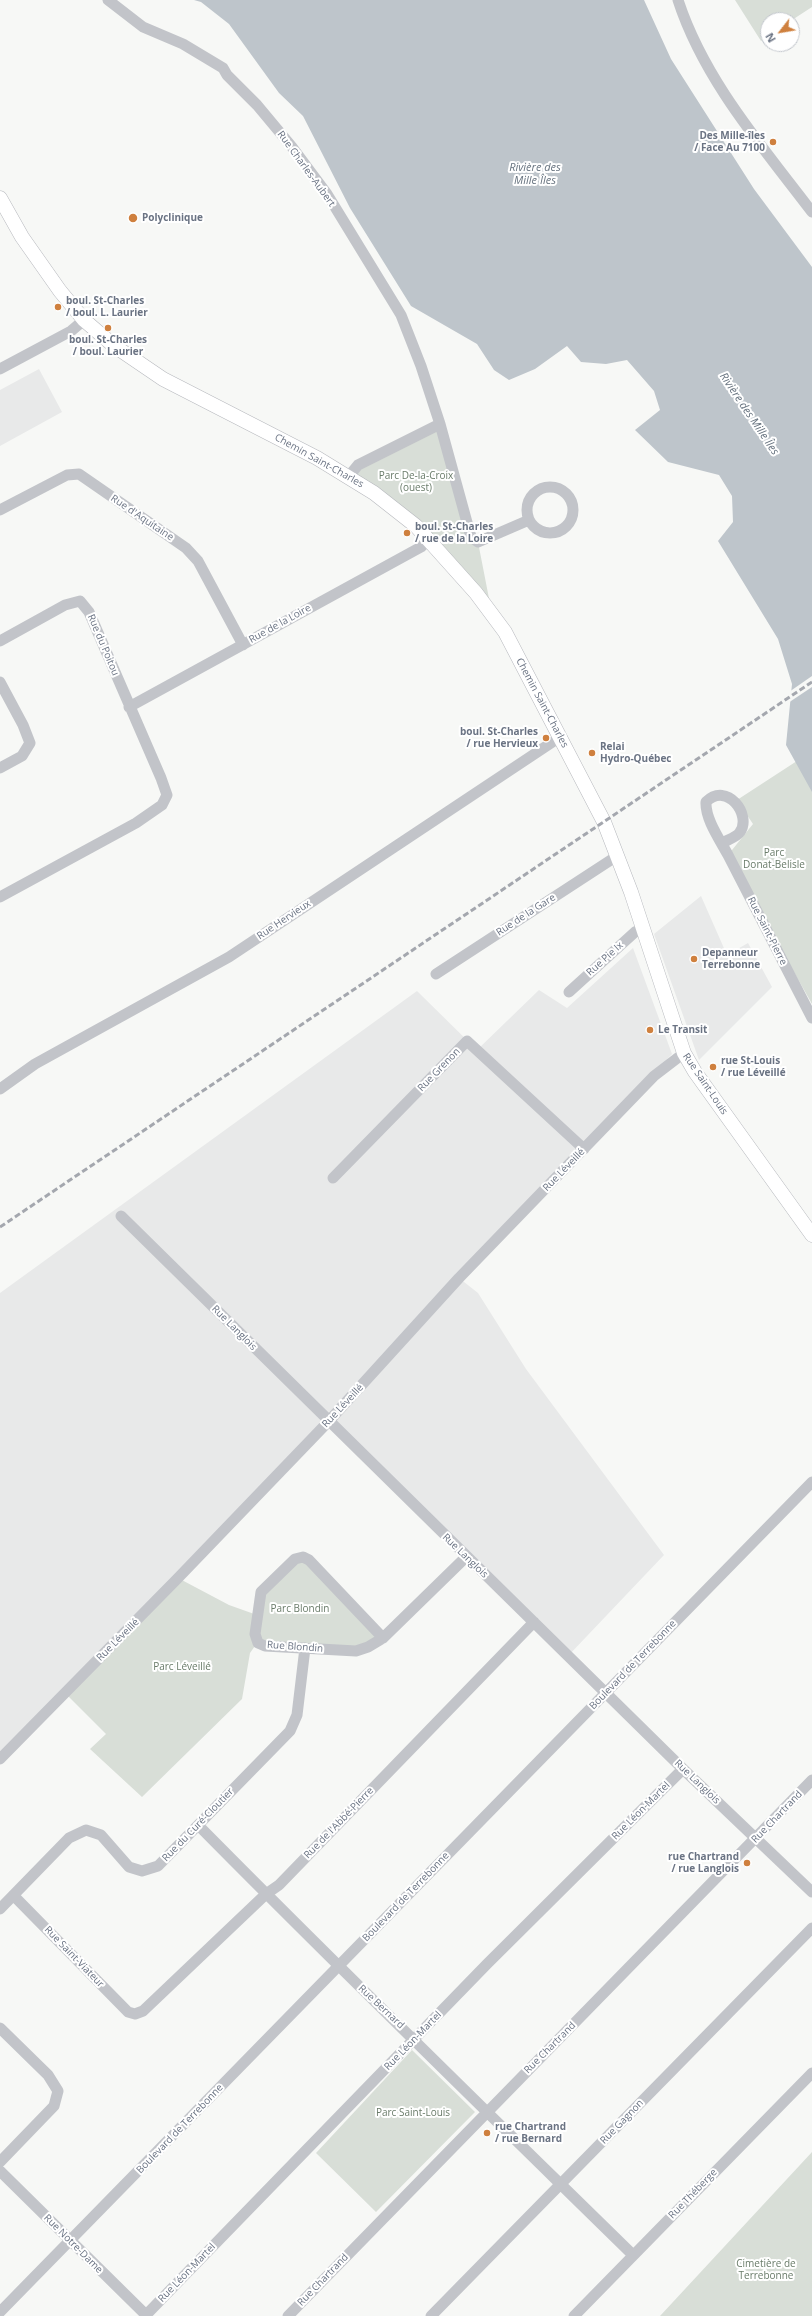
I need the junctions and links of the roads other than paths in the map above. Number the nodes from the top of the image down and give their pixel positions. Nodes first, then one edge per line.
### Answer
1 (108, 0) edge
2 (678, 0) edge
3 (0, 198) edge
4 (812, 212) edge
5 (84, 320) junction
6 (0, 368) edge
7 (440, 424) junction
8 (349, 476) junction
9 (0, 510) edge
10 (529, 520) junction
11 (429, 539) junction
12 (0, 641) edge
13 (243, 645) junction
14 (0, 682) edge
15 (130, 707) junction
16 (560, 737) junction
17 (0, 768) edge
18 (722, 843) dead end
19 (615, 851) junction
20 (0, 897) edge
21 (643, 929) junction
22 (436, 974) dead end
23 (569, 992) dead end
24 (812, 1018) edge
25 (684, 1053) junction
26 (0, 1088) edge
27 (584, 1149) junction
28 (334, 1178) dead end
29 (121, 1216) dead end
30 (812, 1235) edge
31 (328, 1422) junction
32 (812, 1482) edge
33 (466, 1557) junction
34 (534, 1622) junction
35 (383, 1638) junction
36 (305, 1648) junction
37 (606, 1693) junction
38 (0, 1759) edge
39 (683, 1769) junction
40 (812, 1780) edge
41 (199, 1826) junction
42 (756, 1838) junction
43 (812, 1892) edge
44 (266, 1894) junction
45 (14, 1896) junction
46 (0, 1909) edge
47 (812, 1928) edge
48 (338, 1966) junction
49 (135, 2014) joint
50 (0, 2028) edge
51 (414, 2039) junction
52 (812, 2073) edge
53 (487, 2111) junction
54 (0, 2162) edge
55 (0, 2171) edge
56 (561, 2185) junction
57 (70, 2242) junction
58 (633, 2255) junction
59 (0, 2312) edge
60 (146, 2316) edge
61 (288, 2316) edge
62 (431, 2316) edge
63 (574, 2316) edge

1 - 7 street, Rue Charles-Aubert
2 - 4 street
3 - 5 main road, Chemin Saint-Charles
5 - 6 street
5 - 8 main road, Chemin Saint-Charles
7 - 8 street
7 - 10 street, Rue Charles-Aubert
8 - 11 main road, Chemin Saint-Charles
9 - 13 street, Rue d'Aquitaine
10 - 10 street
11 - 13 street, Rue de la Loire
11 - 16 main road, Chemin Saint-Charles
12 - 15 street, Rue du Poitou
13 - 15 street, Rue de la Loire
14 - 17 street
15 - 20 street
16 - 19 main road, Chemin Saint-Charles
16 - 26 street, Rue Hervieux
18 - 24 street, Rue Saint-Pierre
19 - 21 main road, Rue Saint-Louis
19 - 22 street, Rue de la Gare
21 - 23 street, Rue Pie Ix
21 - 25 main road, Rue Saint-Louis
25 - 27 street, Rue Léveillé
25 - 30 main road, Rue Saint-Louis
27 - 28 street, Rue Grenon
27 - 31 street, Rue Léveillé
29 - 31 street, Rue Langlois
31 - 33 street, Rue Langlois
31 - 38 street, Rue Léveillé
32 - 37 street, Boulevard de Terrebonne
33 - 34 street, Rue Langlois
33 - 35 street, Rue Blondin
34 - 37 street, Rue Langlois
34 - 44 street, Rue de l'Abbé-Pierre
35 - 36 street, Rue Blondin
35 - 36 street, Rue Blondin
36 - 41 street, Rue du Curé-Cloutier
37 - 39 street, Rue Langlois
37 - 48 street, Boulevard de Terrebonne
39 - 42 street, Rue Langlois
39 - 51 street, Rue Léon-Martel
40 - 42 street, Rue Chartrand
41 - 44 street, Rue Bernard
41 - 45 street, Rue du Curé-Cloutier
42 - 43 street, Rue Langlois
42 - 53 street, Rue Chartrand
44 - 48 street, Rue Bernard
44 - 49 street, Rue de l'Abbé-Pierre
45 - 46 street, Rue du Curé-Cloutier
45 - 49 street, Rue Saint-Viateur
47 - 56 street, Rue Gagnon
48 - 51 street, Rue Bernard
48 - 57 street, Boulevard de Terrebonne
50 - 54 street
51 - 53 street, Rue Bernard
51 - 60 street, Rue Léon-Martel
52 - 58 street, Rue Théberge
53 - 56 street, Rue Bernard
53 - 61 street, Rue Chartrand
55 - 57 street, Rue Notre-Dame
56 - 58 street, Rue Bernard
56 - 62 street, Rue Gagnon
57 - 59 street, Boulevard de Terrebonne
57 - 60 street, Rue Notre-Dame
58 - 63 street, Rue Théberge

